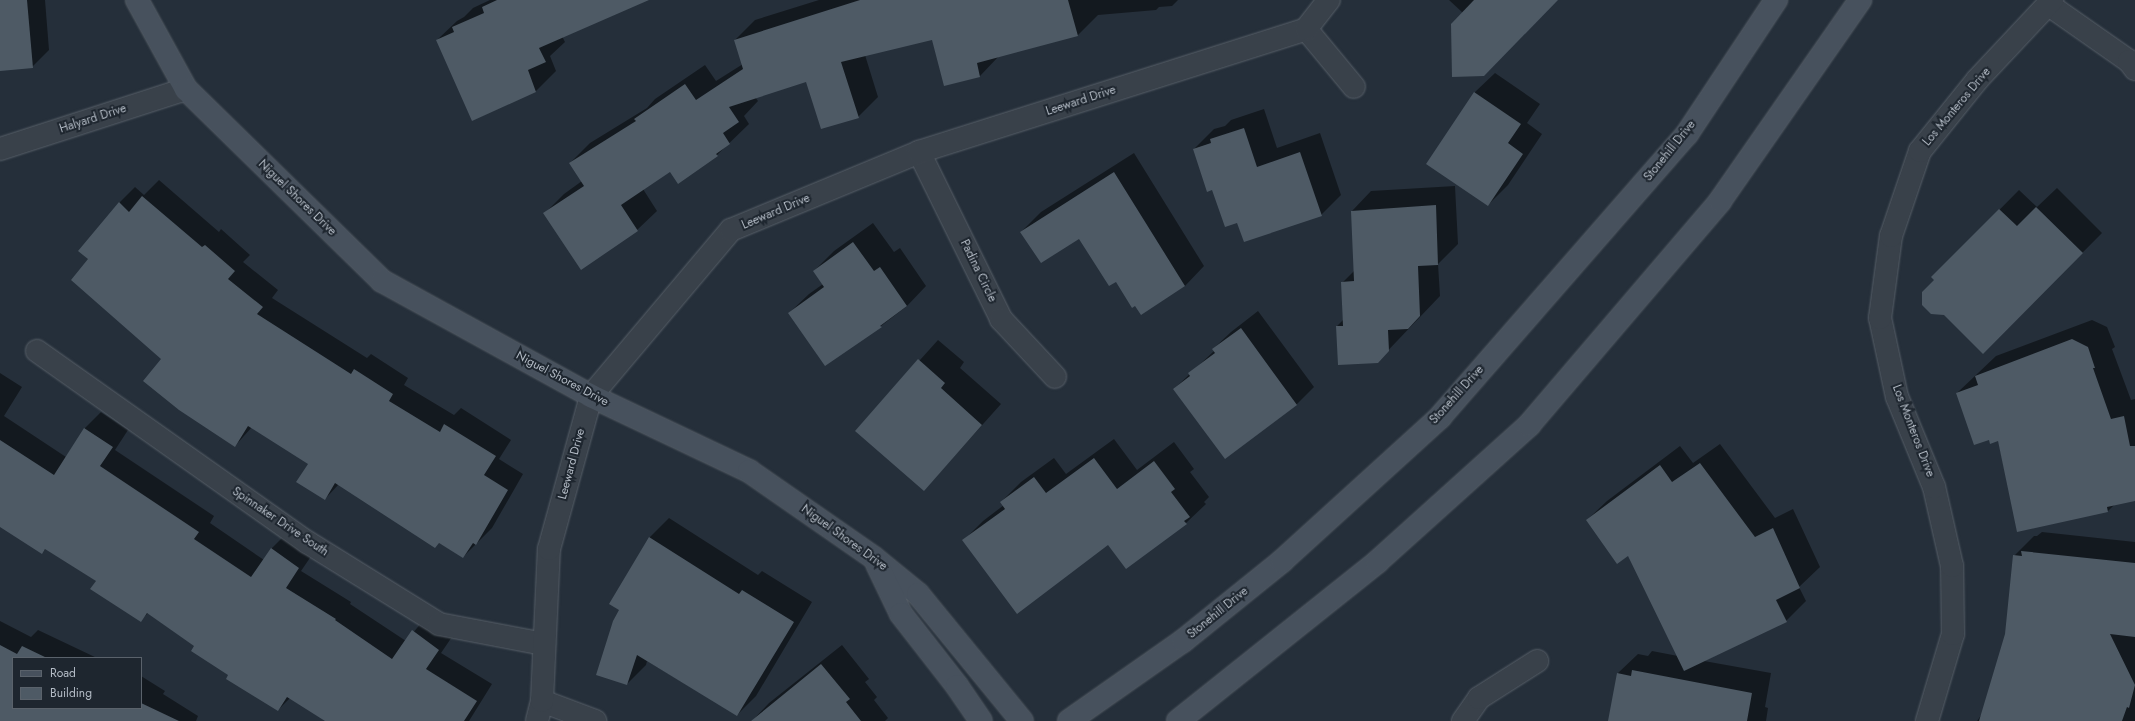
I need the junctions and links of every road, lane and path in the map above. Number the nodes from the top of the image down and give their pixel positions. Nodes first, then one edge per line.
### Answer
1 (137, 0) edge
2 (1329, 0) edge
3 (1776, 0) edge
4 (1860, 0) edge
5 (2051, 2) edge
6 (1306, 29) junction
7 (2135, 69) edge
8 (1354, 87) dead end
9 (186, 89) junction
10 (0, 149) edge
11 (919, 152) junction
12 (37, 351) dead end
13 (1055, 377) dead end
14 (591, 396) junction
15 (874, 558) junction
16 (544, 644) junction
17 (1537, 661) dead end
18 (539, 711) edge
19 (595, 721) edge
20 (981, 721) edge
21 (1022, 721) edge
22 (1069, 721) edge
23 (1178, 721) edge
24 (1463, 721) edge
25 (1927, 721) edge

1 - 9 main road, Niguel Shores Drive
2 - 6 street
3 - 22 main road, Stonehill Drive
4 - 23 main road
5 - 7 street
5 - 25 street, Los Monteros Drive
6 - 8 street
6 - 11 street, Leeward Drive
9 - 10 street, Halyard Drive
9 - 14 main road, Niguel Shores Drive
11 - 13 street, Padina Circle
11 - 14 street, Leeward Drive
12 - 16 street, Spinnaker Drive South
14 - 15 main road, Niguel Shores Drive
14 - 16 street, Leeward Drive
15 - 20 main road
15 - 21 main road, Niguel Shores Drive
16 - 18 street, Leeward Drive
17 - 24 street
18 - 19 street

